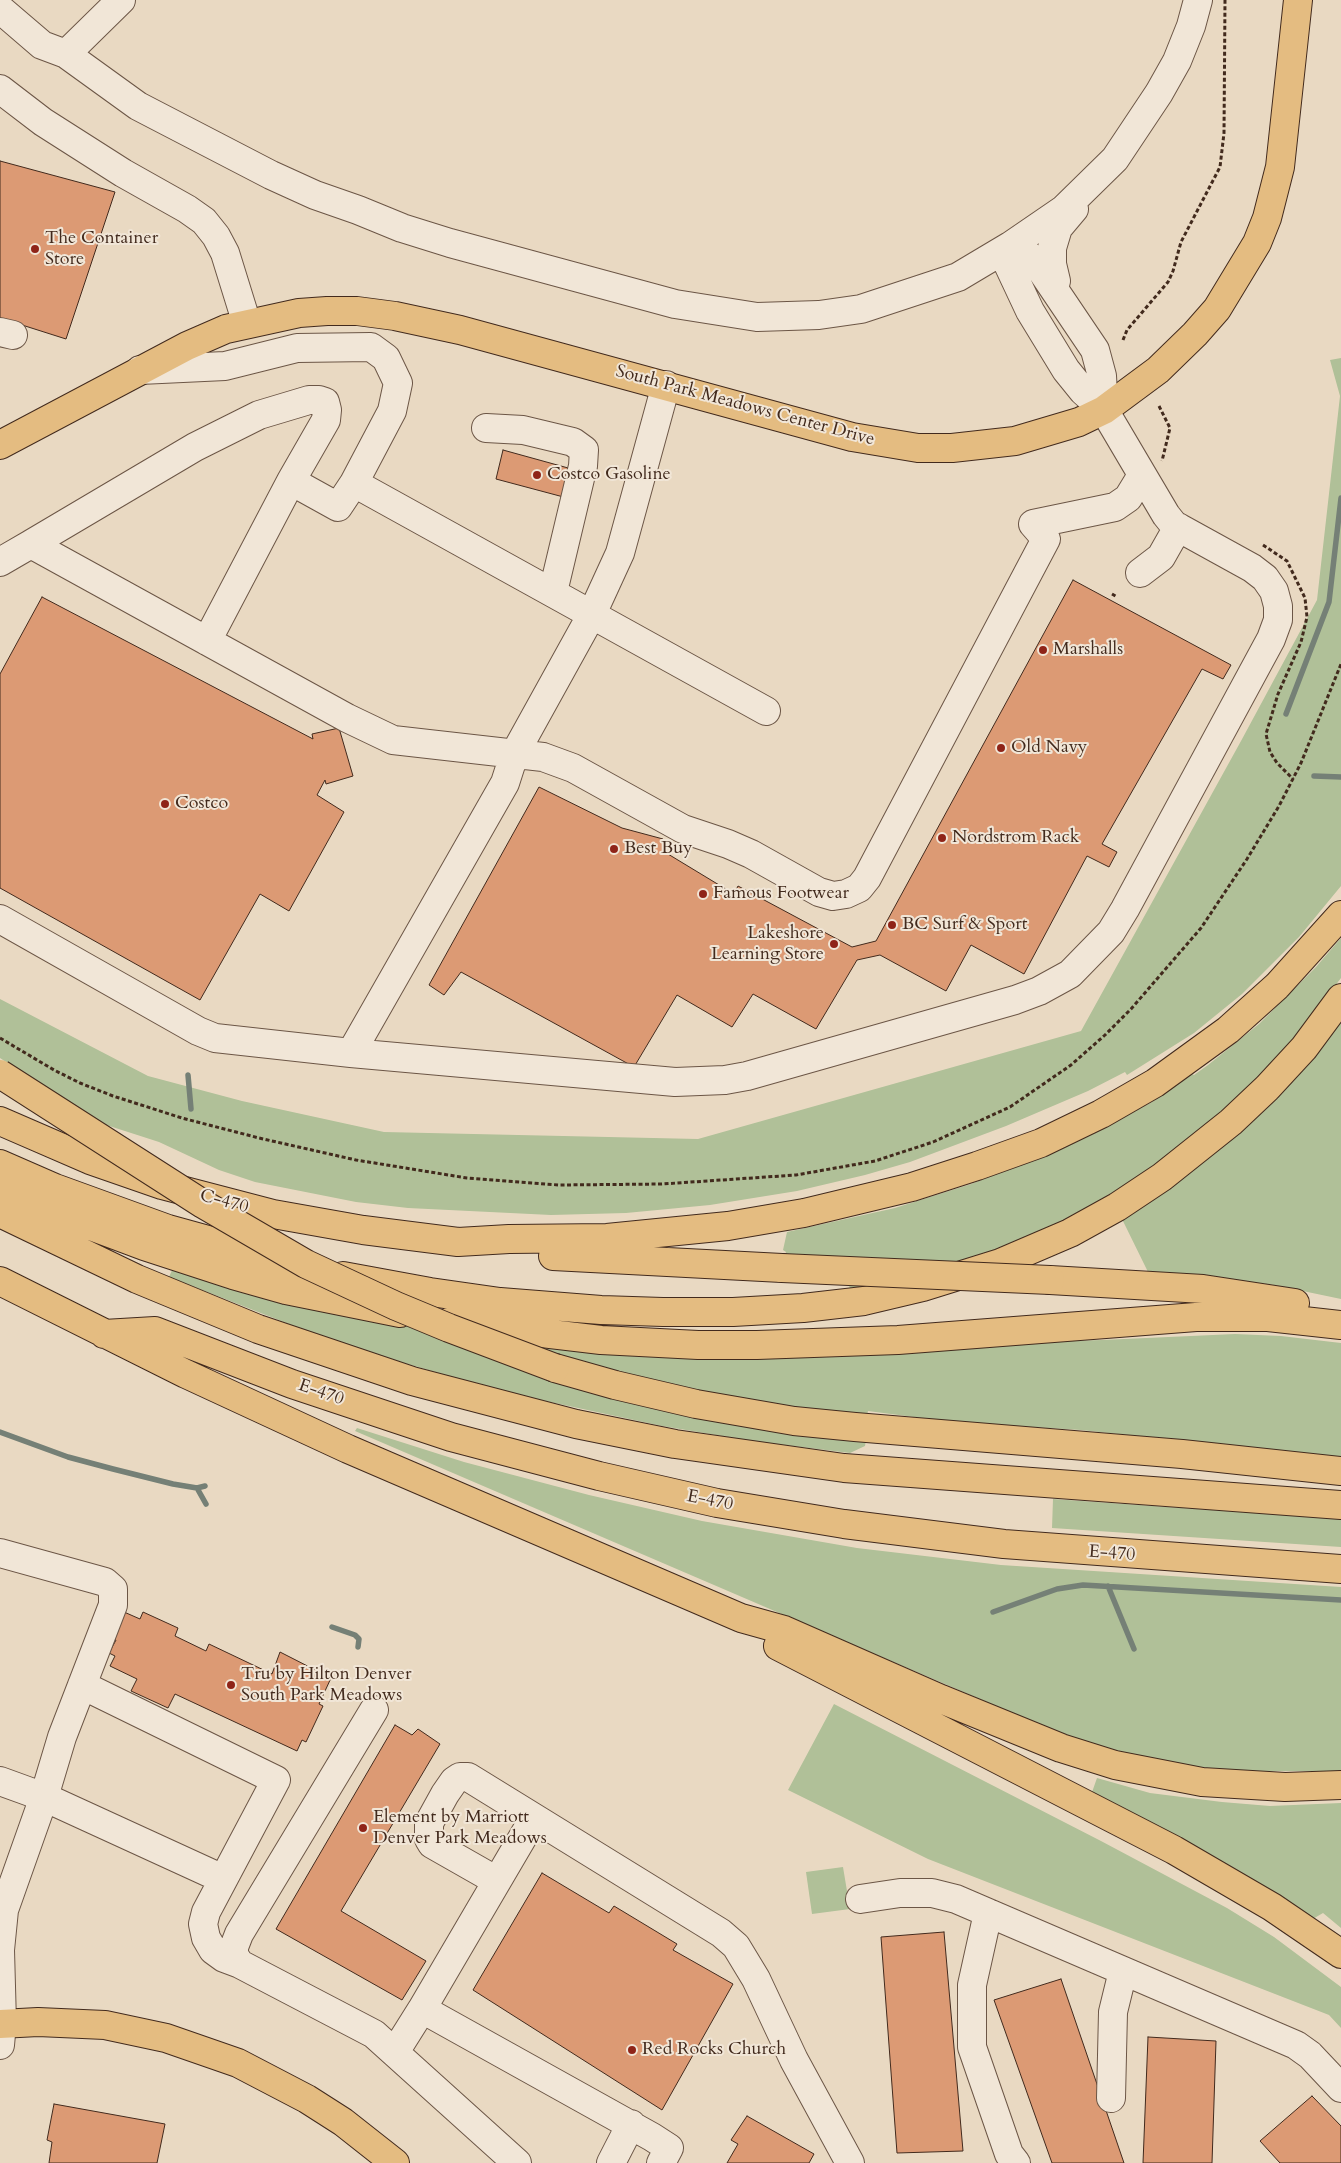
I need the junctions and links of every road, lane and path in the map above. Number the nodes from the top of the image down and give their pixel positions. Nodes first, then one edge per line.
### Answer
1 (121, 0) edge
2 (1198, 0) edge
3 (1225, 0) edge
4 (1298, 0) edge
5 (0, 10) edge
6 (66, 54) junction
7 (0, 89) edge
8 (1080, 193) junction
9 (1010, 246) junction
10 (936, 284) junction
11 (1054, 290) junction
12 (1030, 311) junction
13 (247, 324) junction
14 (1123, 340) dead end
15 (140, 370) junction
16 (666, 385) junction
17 (1104, 410) junction
18 (486, 428) dead end
19 (0, 445) edge
20 (1142, 475) junction
21 (291, 481) junction
22 (354, 483) junction
23 (1178, 527) junction
24 (31, 544) junction
25 (0, 562) edge
26 (1140, 573) dead end
27 (553, 592) junction
28 (1112, 594) dead end
29 (1118, 597) dead end
30 (592, 614) junction
31 (206, 641) junction
32 (766, 711) dead end
33 (514, 755) junction
34 (1341, 915) edge
35 (0, 918) edge
36 (1341, 998) edge
37 (351, 1052) junction
38 (0, 1074) edge
39 (0, 1121) edge
40 (0, 1164) edge
41 (0, 1192) edge
42 (0, 1213) edge
43 (458, 1242) junction
44 (0, 1281) edge
45 (1341, 1312) edge
46 (1341, 1325) edge
47 (102, 1334) junction
48 (1341, 1471) edge
49 (1341, 1505) edge
50 (0, 1554) edge
51 (1341, 1570) edge
52 (741, 1618) junction
53 (82, 1685) junction
54 (374, 1710) dead end
55 (0, 1781) edge
56 (1341, 1785) edge
57 (44, 1797) junction
58 (534, 1818) junction
59 (223, 1879) junction
60 (497, 1881) junction
61 (860, 1899) dead end
62 (988, 1913) junction
63 (1341, 1954) edge
64 (240, 1964) junction
65 (1123, 1971) junction
66 (422, 2009) junction
67 (1, 2031) edge
68 (395, 2052) junction
69 (1341, 2088) edge
70 (1111, 2098) dead end
71 (631, 2124) junction
72 (395, 2163) edge
73 (517, 2163) edge
74 (611, 2163) edge
75 (661, 2163) edge
76 (850, 2163) edge
77 (1016, 2163) edge

1 - 6 street
2 - 8 street
3 - 14 path
4 - 17 main road, South Park Meadows Center Drive
5 - 6 street
6 - 10 street
7 - 13 street
8 - 9 street
8 - 11 street
9 - 10 street
9 - 11 street
9 - 12 street
10 - 12 street
11 - 17 street
12 - 17 street
13 - 15 main road, South Park Meadows Center Drive
13 - 16 main road, South Park Meadows Center Drive
15 - 19 main road, South Park Meadows Center Drive
15 - 22 street
16 - 17 main road, South Park Meadows Center Drive
16 - 30 street
17 - 20 street
18 - 27 street
20 - 23 street
20 - 33 street
21 - 22 street
21 - 24 street
21 - 31 street
22 - 27 street
23 - 26 street
23 - 37 street
24 - 25 street
24 - 31 street
27 - 30 street
28 - 29 path
30 - 32 street
30 - 33 street
31 - 33 street
33 - 37 street
34 - 43 main road
35 - 37 street
36 - 40 main road
38 - 48 main road, bridge
39 - 43 main road, C-470
41 - 46 main road
42 - 49 main road
43 - 45 main road, bridge
44 - 47 main road
47 - 51 main road, E-470
47 - 52 main road
50 - 53 street
52 - 56 main road
52 - 63 main road
53 - 57 street
53 - 59 street
54 - 64 street
55 - 57 street
57 - 59 street
57 - 67 street
58 - 60 street
58 - 60 street
58 - 76 street
59 - 64 street
60 - 66 street
61 - 62 street
62 - 65 street
62 - 77 street
64 - 68 street
65 - 69 street
65 - 70 street
66 - 68 street
66 - 71 street
67 - 72 main road
68 - 73 street
71 - 74 street
71 - 75 street

